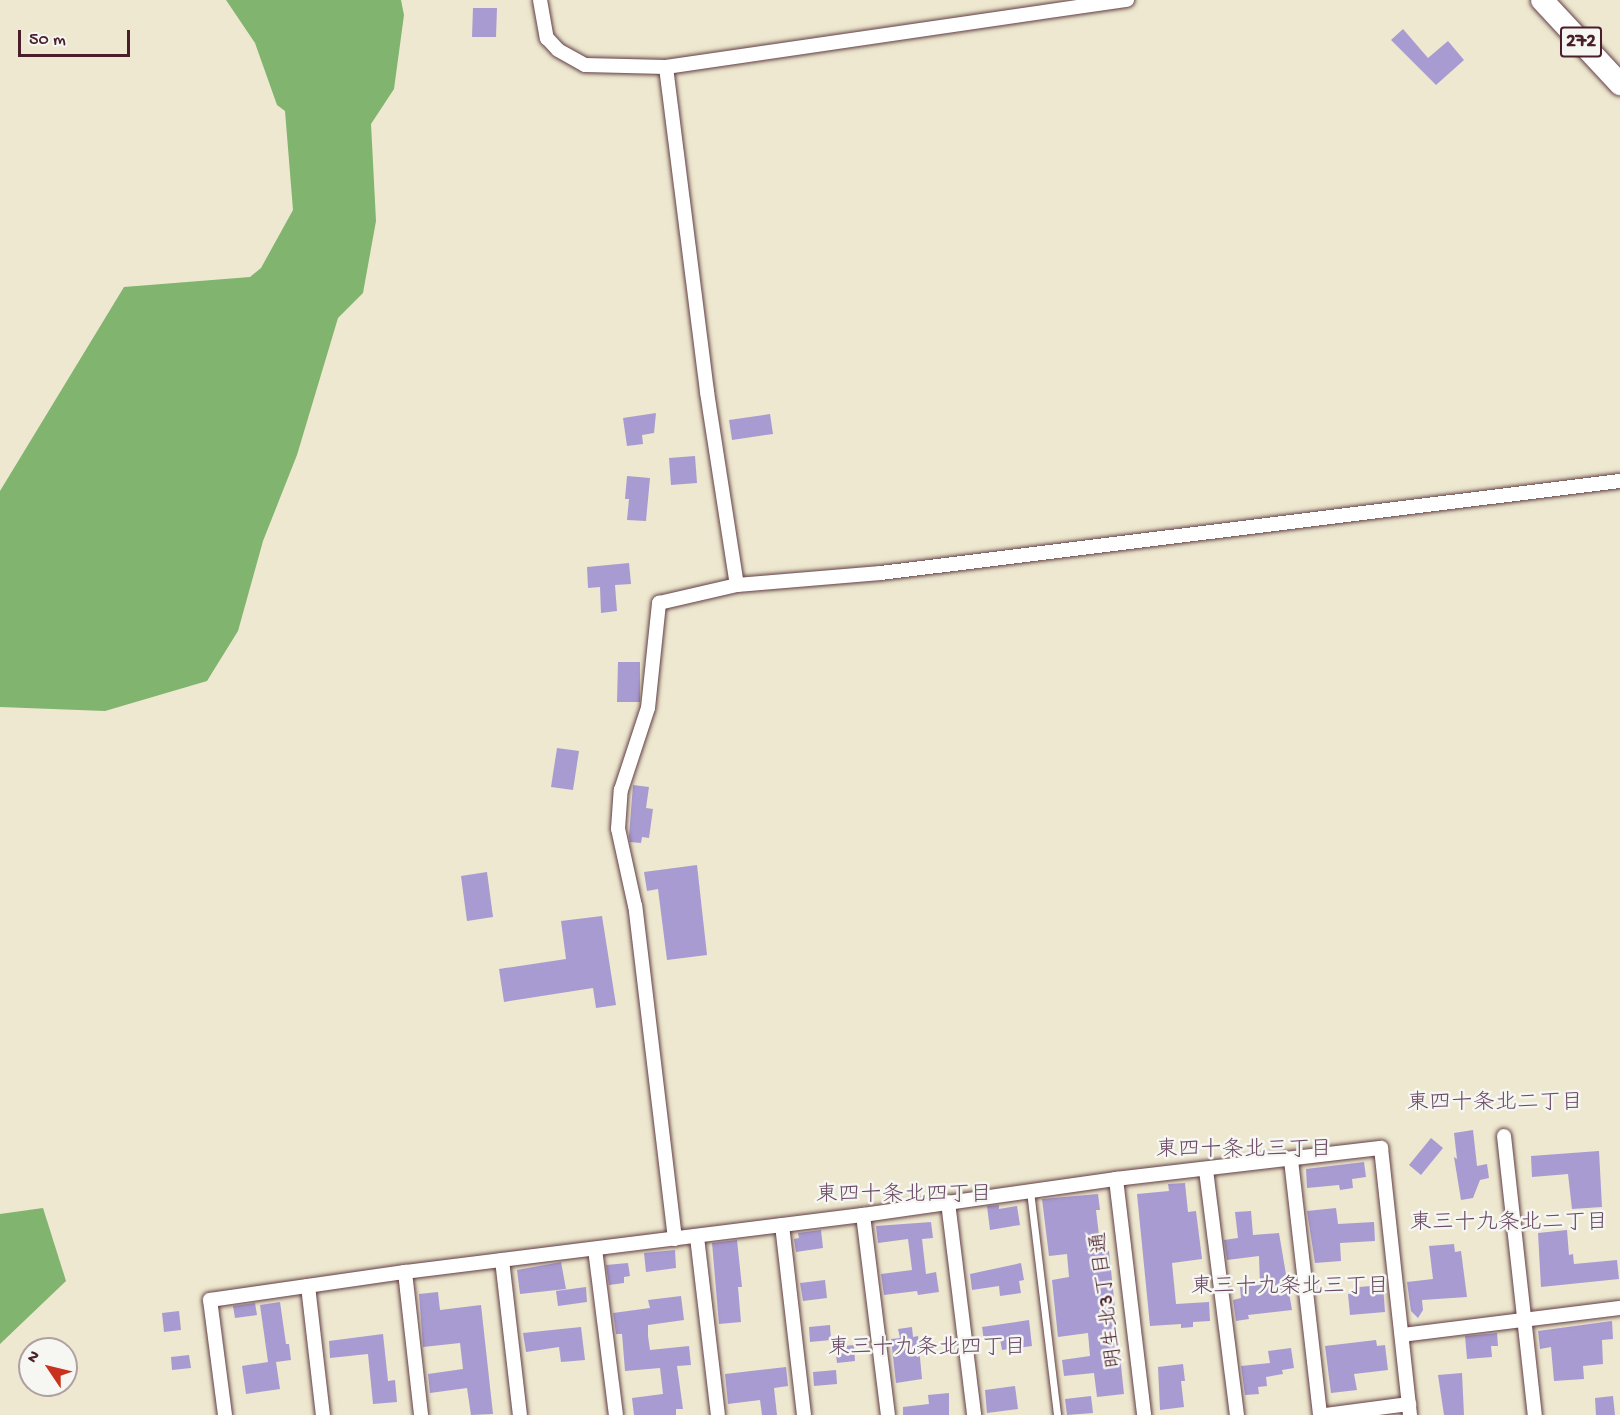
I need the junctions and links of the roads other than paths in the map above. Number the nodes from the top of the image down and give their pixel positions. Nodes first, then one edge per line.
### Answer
1 (540, 0) edge
2 (1127, 0) edge
3 (1542, 0) edge
4 (666, 67) junction
5 (1620, 84) edge
6 (1620, 481) edge
7 (737, 585) junction
8 (1504, 1136) dead end
9 (1291, 1160) junction
10 (1206, 1170) junction
11 (1116, 1179) junction
12 (1030, 1191) junction
13 (948, 1202) junction
14 (863, 1215) junction
15 (782, 1225) junction
16 (698, 1237) junction
17 (675, 1239) junction
18 (595, 1249) junction
19 (502, 1260) junction
20 (405, 1272) junction
21 (308, 1286) junction
22 (1620, 1308) edge
23 (1526, 1318) junction
24 (1402, 1335) junction
25 (1409, 1410) edge
26 (225, 1415) edge
27 (323, 1415) edge
28 (421, 1415) edge
29 (520, 1415) edge
30 (616, 1415) edge
31 (718, 1415) edge
32 (804, 1415) edge
33 (888, 1415) edge
34 (974, 1415) edge
35 (1058, 1415) edge
36 (1144, 1415) edge
37 (1237, 1415) edge
38 (1320, 1415) edge
39 (1325, 1415) edge
40 (1535, 1415) edge

1 - 4 street
2 - 4 street
3 - 5 highway, 272
4 - 7 street
6 - 7 street
7 - 17 street
8 - 23 street
9 - 10 street
9 - 24 street
9 - 38 street
10 - 11 street
10 - 37 street
11 - 12 street
11 - 36 street, 明生北3丁目通
12 - 13 street
12 - 35 lane
13 - 14 street
13 - 34 street
14 - 15 street
14 - 33 street
15 - 16 street
15 - 32 street
16 - 17 street
16 - 31 street
17 - 18 street
18 - 19 street
18 - 30 street
19 - 20 street
19 - 29 street
20 - 21 street
20 - 28 street
21 - 26 street
21 - 27 street
22 - 23 street
23 - 24 street
23 - 40 street
24 - 25 street
25 - 39 street

